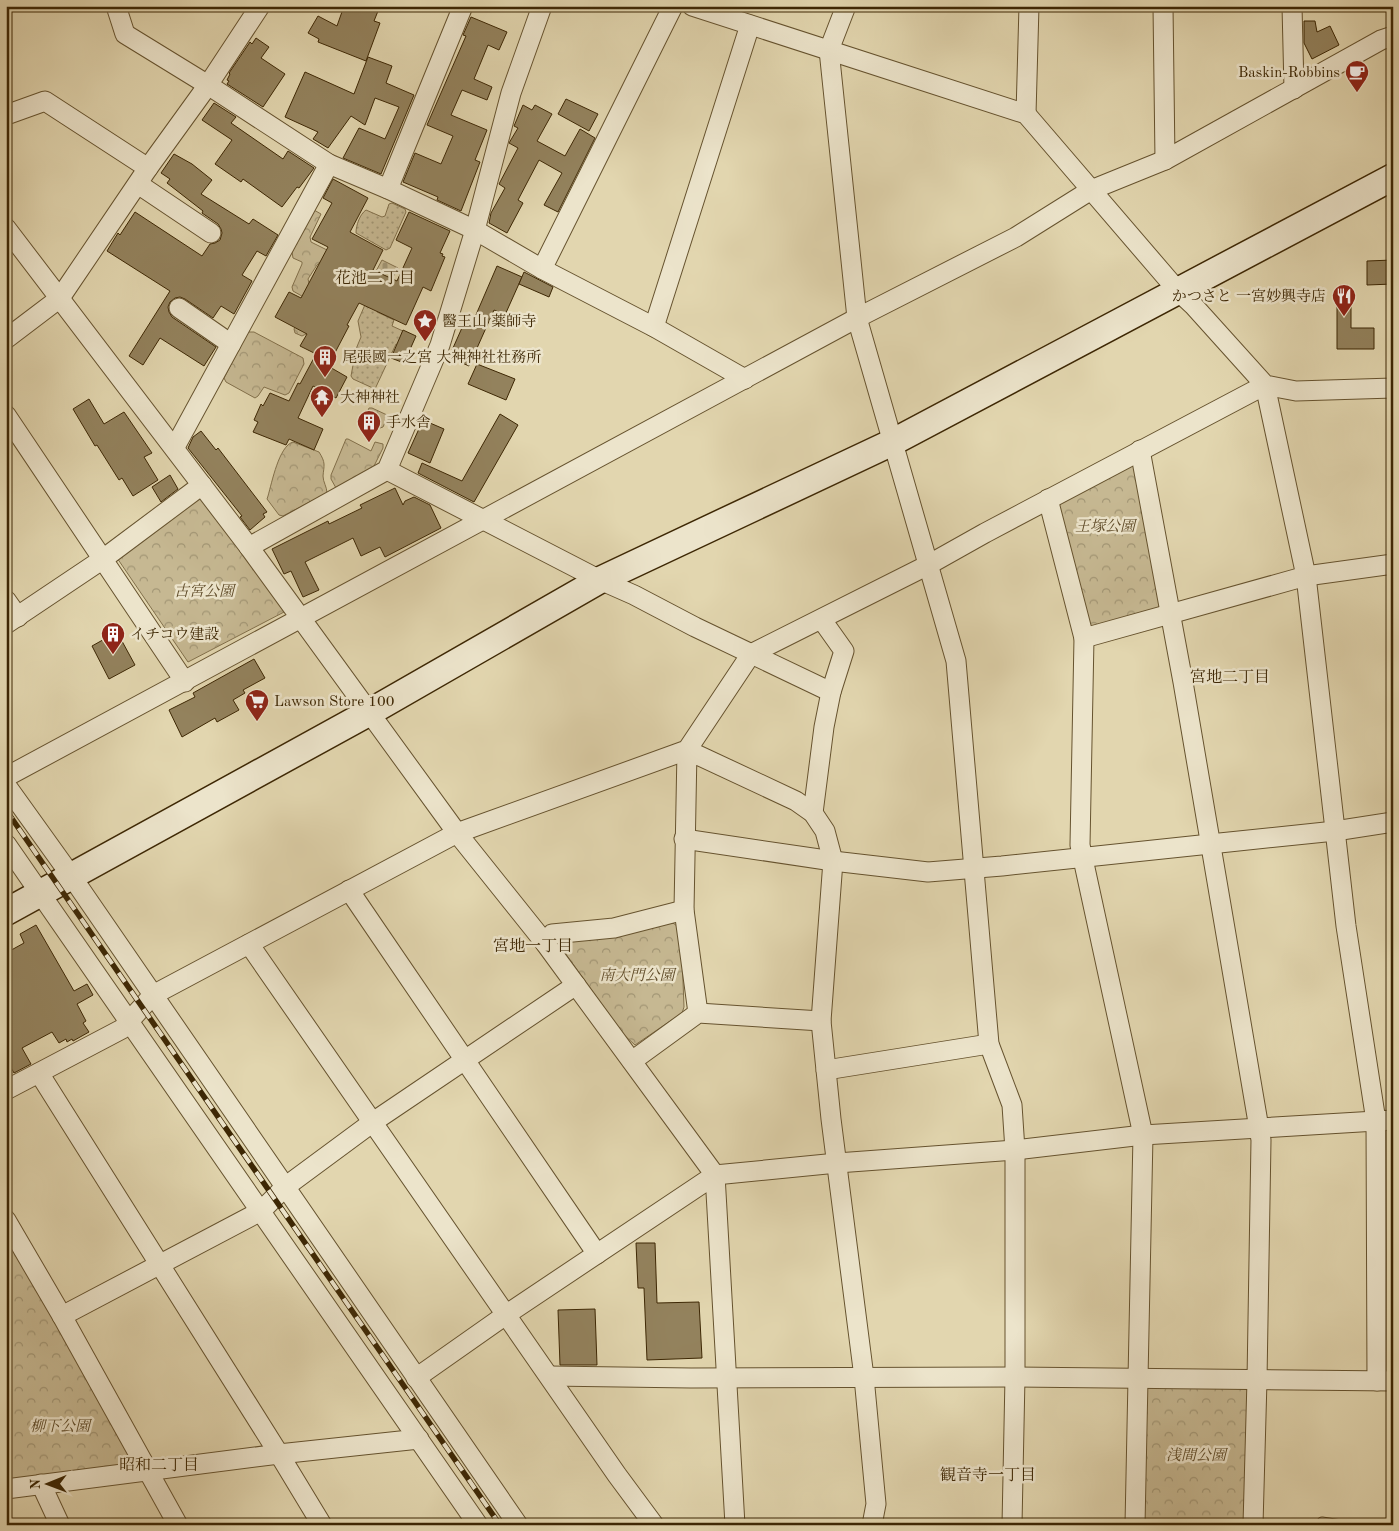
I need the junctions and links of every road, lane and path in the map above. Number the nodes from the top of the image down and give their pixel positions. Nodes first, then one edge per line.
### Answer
1 (116, 6) edge
2 (260, 6) edge
3 (463, 6) edge
4 (542, 6) edge
5 (673, 6) edge
6 (692, 6) edge
7 (846, 6) edge
8 (1029, 6) edge
9 (1164, 6) edge
10 (1292, 6) edge
11 (750, 25) junction
12 (1393, 36) edge
13 (829, 50) junction
14 (208, 85) junction
15 (1294, 88) junction
16 (1026, 114) junction
17 (6, 115) edge
18 (1164, 160) junction
19 (329, 164) junction
20 (148, 168) junction
21 (1393, 178) edge
22 (138, 184) junction
23 (388, 189) junction
24 (1092, 190) junction
25 (6, 228) edge
26 (475, 230) junction
27 (211, 233) dead end
28 (542, 269) junction
29 (1178, 290) junction
30 (60, 298) junction
31 (179, 308) dead end
32 (858, 318) junction
33 (654, 327) junction
34 (6, 339) edge
35 (231, 344) junction
36 (745, 378) junction
37 (1265, 385) junction
38 (1393, 388) edge
39 (6, 415) edge
40 (893, 442) junction
41 (174, 447) junction
42 (1140, 450) junction
43 (387, 470) junction
44 (202, 485) junction
45 (1048, 499) junction
46 (484, 520) junction
47 (249, 546) junction
48 (104, 559) junction
49 (1393, 564) edge
50 (928, 565) junction
51 (1306, 576) junction
52 (600, 580) junction
53 (6, 600) edge
54 (1171, 614) junction
55 (301, 617) junction
56 (12, 620) edge
57 (822, 620) junction
58 (1084, 638) junction
59 (751, 654) junction
60 (184, 682) junction
61 (831, 692) junction
62 (370, 712) junction
63 (687, 750) junction
64 (6, 777) edge
65 (6, 785) edge
66 (813, 813) junction
67 (1393, 822) edge
68 (1335, 831) junction
69 (457, 833) junction
70 (684, 839) junction
71 (6, 844) edge
72 (1210, 844) junction
73 (1083, 858) junction
74 (833, 861) junction
75 (975, 868) junction
76 (72, 877) junction
77 (349, 890) junction
78 (40, 893) junction
79 (684, 910) junction
80 (6, 912) edge
81 (545, 942) junction
82 (248, 944) junction
83 (576, 986) junction
84 (153, 995) junction
85 (698, 1013) junction
86 (128, 1020) junction
87 (821, 1021) junction
88 (988, 1044) junction
89 (465, 1061) junction
90 (632, 1061) junction
91 (826, 1070) junction
92 (38, 1073) junction
93 (6, 1090) edge
94 (1385, 1120) edge
95 (374, 1122) junction
96 (1259, 1129) junction
97 (1143, 1135) junction
98 (1015, 1150) junction
99 (837, 1163) junction
100 (715, 1175) junction
101 (285, 1187) junction
102 (261, 1211) junction
103 (6, 1220) edge
104 (597, 1254) junction
105 (159, 1265) junction
106 (507, 1314) junction
107 (62, 1316) junction
108 (549, 1376) junction
109 (864, 1377) junction
110 (1015, 1377) junction
111 (416, 1378) junction
112 (727, 1378) junction
113 (1139, 1378) junction
114 (1257, 1380) junction
115 (1385, 1381) edge
116 (419, 1439) junction
117 (279, 1454) junction
118 (148, 1470) junction
119 (41, 1484) junction
120 (6, 1490) edge
121 (1322, 1522) dead end
122 (60, 1525) edge
123 (178, 1525) edge
124 (322, 1525) edge
125 (478, 1525) edge
126 (518, 1525) edge
127 (654, 1525) edge
128 (735, 1525) edge
129 (872, 1525) edge
130 (1012, 1525) edge
131 (1136, 1525) edge
132 (1253, 1525) edge
133 (1341, 1525) edge

1 - 14 street
2 - 14 street
3 - 23 street
4 - 26 street
5 - 28 street
6 - 11 street
7 - 13 street
8 - 16 street
9 - 18 street
10 - 15 street
11 - 13 street
11 - 33 street
12 - 15 street
13 - 16 street
13 - 32 street
14 - 19 street
14 - 20 street
15 - 18 street
16 - 24 street
17 - 20 street
18 - 24 street
19 - 23 street
19 - 35 street
20 - 22 street
21 - 29 street
22 - 27 street
22 - 30 street
23 - 26 street
24 - 29 street
24 - 32 street
25 - 30 street
26 - 28 street
26 - 43 street
28 - 33 street
29 - 37 street
29 - 40 street
30 - 34 street
30 - 41 street
31 - 35 street
32 - 36 street
32 - 40 street
33 - 36 street
35 - 41 street
36 - 46 street
37 - 38 street
37 - 42 street
37 - 51 street
39 - 48 street
40 - 50 street
40 - 52 street
41 - 44 street
42 - 45 street
42 - 54 street
43 - 46 street
43 - 47 street
44 - 47 street
44 - 48 street
45 - 50 street
45 - 58 street
46 - 52 street
46 - 55 street
47 - 55 street
48 - 56 street
48 - 60 street
49 - 51 street
50 - 57 street
50 - 75 street
51 - 54 street
51 - 68 street
52 - 59 street
52 - 62 street
53 - 56 street
54 - 58 street
54 - 72 street
55 - 60 street
55 - 62 street
57 - 59 street
57 - 61 street
58 - 73 street
59 - 61 street
59 - 63 street
60 - 64 street
61 - 66 street
62 - 69 street
62 - 76 street
63 - 66 street
63 - 69 street
63 - 70 street
65 - 76 street
66 - 74 street
67 - 68 street
68 - 72 street
68 - 94 street
69 - 77 street
69 - 81 street
70 - 74 street
70 - 79 street
71 - 78 street
72 - 73 street
72 - 96 street
73 - 75 street
73 - 97 street
74 - 75 street
74 - 87 street
75 - 88 street
76 - 78 street
76 - 84 street
77 - 82 street
77 - 89 street
78 - 80 street
78 - 86 street
79 - 81 street
79 - 85 street
81 - 83 street
82 - 84 street
82 - 95 street
83 - 89 street
83 - 90 street
84 - 86 street
84 - 101 street
85 - 87 street
85 - 90 street
86 - 92 street
86 - 102 street
87 - 91 street
88 - 91 street
88 - 98 street
89 - 95 street
89 - 104 street
90 - 100 street
91 - 99 street
92 - 93 street
92 - 105 street
94 - 96 street
94 - 115 street
95 - 101 street
95 - 106 street
96 - 97 street
96 - 114 street
97 - 98 street
97 - 113 street
98 - 99 street
98 - 110 street
99 - 100 street
99 - 109 street
100 - 104 street
100 - 112 street
101 - 102 street
101 - 111 street
102 - 105 street
102 - 116 street
103 - 107 street
104 - 106 street
105 - 107 street
105 - 117 street
106 - 108 street
106 - 111 street
107 - 118 street
108 - 112 street
108 - 127 street
109 - 110 street
109 - 112 street
109 - 129 street
110 - 113 street
110 - 130 street
111 - 126 street
112 - 128 street
113 - 114 street
113 - 131 street
114 - 115 street
114 - 132 street
116 - 117 street
116 - 125 street
117 - 118 street
117 - 124 street
118 - 119 street
118 - 123 street
119 - 120 street
119 - 122 street
121 - 133 lane

